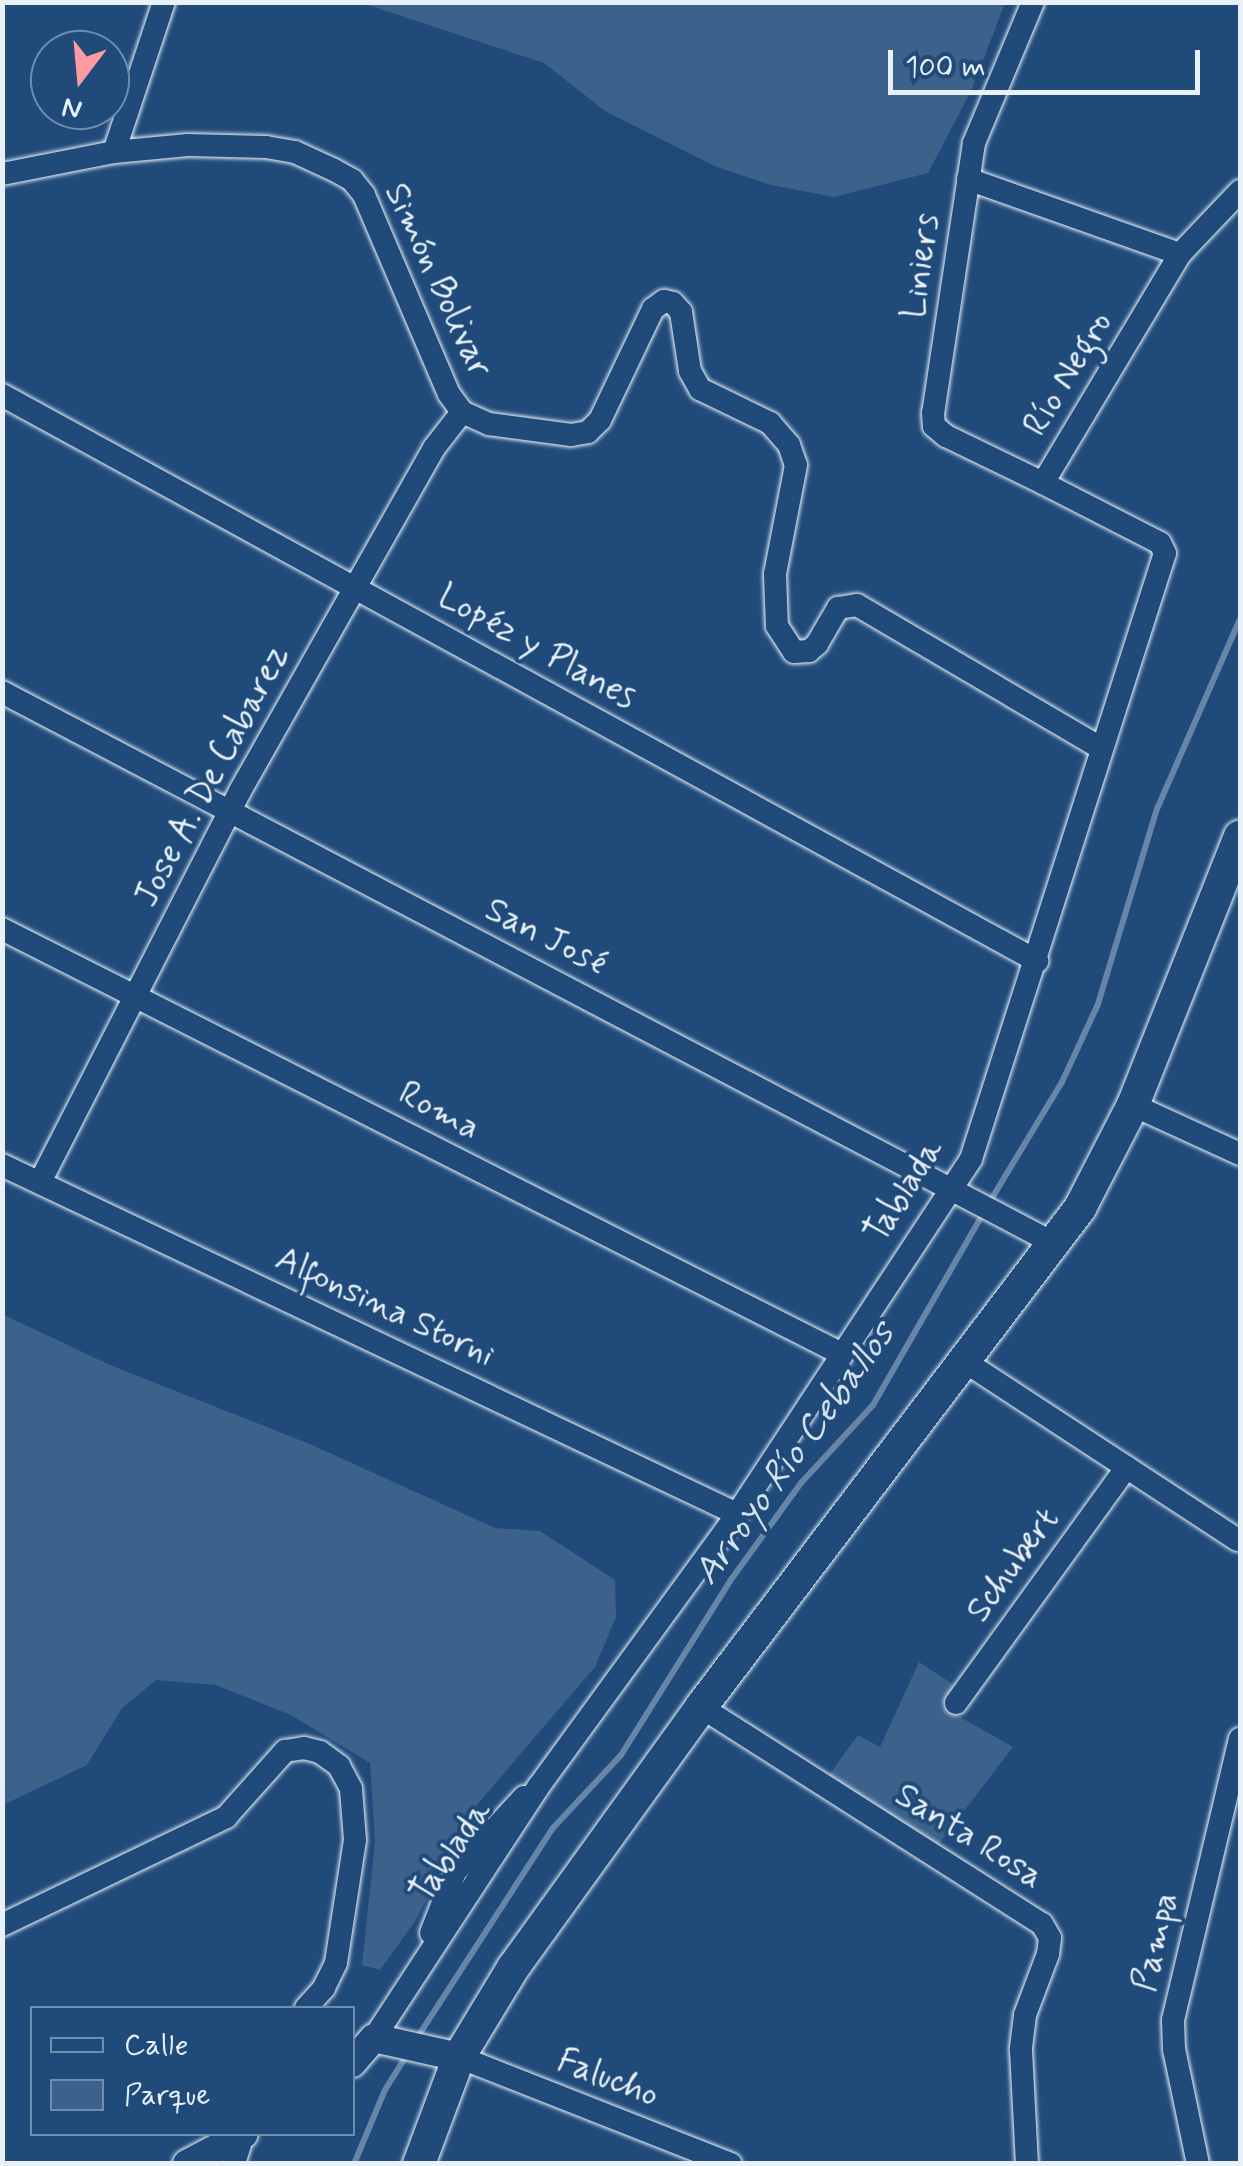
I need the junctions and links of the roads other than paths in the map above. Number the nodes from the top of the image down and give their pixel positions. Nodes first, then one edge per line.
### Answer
1 (164, 2) edge
2 (1032, 2) edge
3 (114, 152) junction
4 (2, 174) edge
5 (968, 179) junction
6 (1240, 192) edge
7 (1180, 254) junction
8 (2, 395) edge
9 (462, 412) junction
10 (1043, 483) junction
11 (1165, 553) joint
12 (353, 587) junction
13 (2, 692) edge
14 (1100, 748) junction
15 (230, 812) junction
16 (1240, 836) edge
17 (2, 929) edge
18 (1037, 961) junction
19 (136, 996) junction
20 (1133, 1105) junction
21 (1240, 1154) edge
22 (2, 1165) edge
23 (40, 1182) junction
24 (960, 1192) junction
25 (1057, 1244) junction
26 (842, 1354) junction
27 (964, 1361) junction
28 (1127, 1467) junction
29 (737, 1514) junction
30 (1238, 1540) dead end
31 (956, 1704) dead end
32 (701, 1707) junction
33 (1240, 1739) edge
34 (2, 1925) edge
35 (308, 2006) edge
36 (383, 2040) junction
37 (445, 2054) junction
38 (355, 2061) edge
39 (232, 2142) edge
40 (706, 2159) edge
41 (187, 2164) edge
42 (419, 2164) edge
43 (732, 2164) edge
44 (1026, 2164) edge
45 (1198, 2164) edge

1 - 3 street
2 - 5 street, Liniers
3 - 4 street, Simón Bolivar
3 - 9 street, Simón Bolivar
5 - 7 street
5 - 10 street, Liniers
6 - 7 street, Río Negro
7 - 10 street, Río Negro
8 - 12 street, Lopéz y Planes
9 - 12 street, Jose A. De Cabarez
9 - 14 street, Simón Bolivar
10 - 11 street, Río Negro
11 - 14 street, Tablada
12 - 15 street, Jose A. De Cabarez
12 - 18 street, Lopéz y Planes
13 - 15 street, San José
14 - 18 street, Tablada
15 - 19 street, Jose A. De Cabarez
15 - 24 street, San José
16 - 20 main road
17 - 19 street, Roma
18 - 24 street, Tablada
19 - 23 street, Jose A. De Cabarez
19 - 26 street, Roma
20 - 21 street
20 - 25 main road
22 - 23 street, Alfonsina Storni
23 - 29 street, Alfonsina Storni
24 - 25 street, San José
24 - 26 street, Tablada
25 - 27 main road
26 - 29 street, Tablada
27 - 28 street
27 - 32 main road
28 - 30 street
28 - 31 street, Schubert
29 - 36 street, Tablada
32 - 37 main road
32 - 44 street, Santa Rosa
33 - 45 street, Pampa
34 - 35 street
36 - 37 street
36 - 38 street, Tablada
37 - 40 street, Falucho
37 - 42 main road
39 - 41 street
40 - 43 street, Falucho

